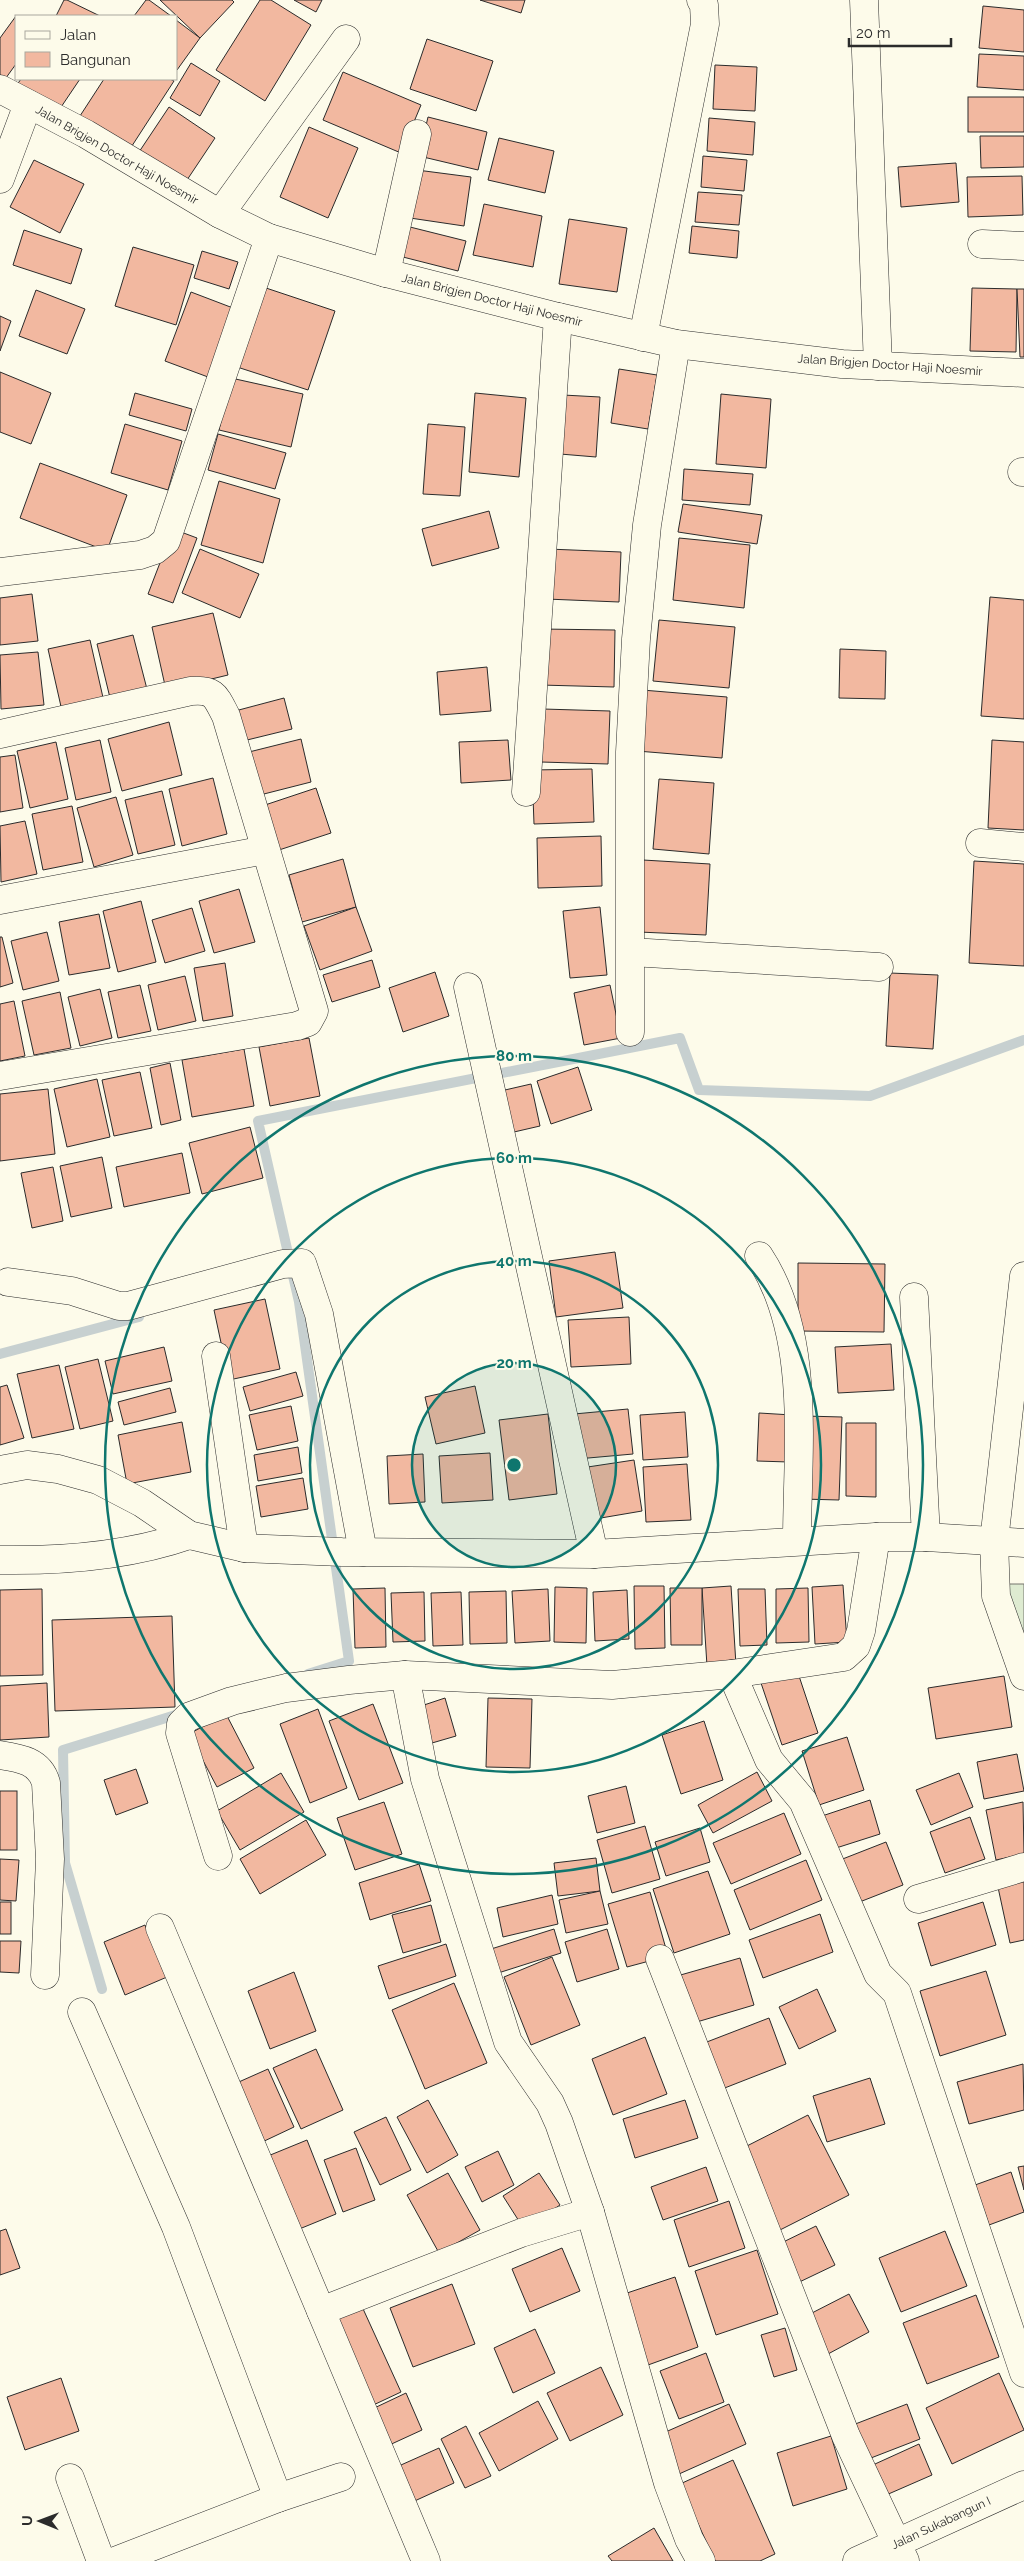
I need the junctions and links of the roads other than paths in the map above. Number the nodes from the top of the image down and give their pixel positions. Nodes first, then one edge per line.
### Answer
1 (701, 0) edge
2 (864, 0) edge
3 (346, 39) dead end
4 (0, 89) edge
5 (28, 104) junction
6 (417, 134) dead end
7 (0, 179) edge
8 (220, 214) junction
9 (269, 238) junction
10 (982, 244) dead end
11 (1024, 246) edge
12 (386, 272) junction
13 (558, 317) junction
14 (643, 337) junction
15 (676, 344) junction
16 (878, 366) junction
17 (1024, 373) edge
18 (0, 572) edge
19 (0, 734) edge
20 (526, 792) dead end
21 (980, 843) dead end
22 (1024, 847) edge
23 (265, 850) junction
24 (0, 900) edge
25 (631, 952) junction
26 (878, 967) dead end
27 (468, 987) dead end
28 (630, 1032) dead end
29 (0, 1076) edge
30 (759, 1256) dead end
31 (1024, 1276) edge
32 (8, 1282) dead end
33 (914, 1297) dead end
34 (216, 1356) dead end
35 (0, 1470) edge
36 (189, 1535) junction
37 (876, 1536) junction
38 (926, 1537) junction
39 (797, 1541) junction
40 (994, 1541) junction
41 (1024, 1543) edge
42 (244, 1548) junction
43 (341, 1551) junction
44 (594, 1554) junction
45 (0, 1560) edge
46 (732, 1674) junction
47 (404, 1675) junction
48 (1024, 1676) edge
49 (0, 1754) edge
50 (218, 1856) dead end
51 (1024, 1867) edge
52 (918, 1898) dead end
53 (160, 1928) dead end
54 (660, 1959) dead end
55 (45, 1975) dead end
56 (82, 2012) dead end
57 (590, 2212) junction
58 (321, 2311) junction
59 (1024, 2373) edge
60 (341, 2477) dead end
61 (70, 2478) dead end
62 (1022, 2490) edge
63 (278, 2498) junction
64 (900, 2553) edge
65 (101, 2561) edge
66 (115, 2561) edge
67 (426, 2561) edge
68 (701, 2561) edge
69 (858, 2561) edge

1 - 14 street
2 - 16 street
3 - 8 street
4 - 5 street, Jalan Brigjen Doctor Haji Noesmir
5 - 7 street
5 - 8 street, Jalan Brigjen Doctor Haji Noesmir
6 - 12 street
8 - 9 street, Jalan Brigjen Doctor Haji Noesmir
9 - 12 street, Jalan Brigjen Doctor Haji Noesmir
9 - 18 street
10 - 11 street
12 - 13 street, Jalan Brigjen Doctor Haji Noesmir
13 - 14 street, Jalan Brigjen Doctor Haji Noesmir
13 - 20 street
14 - 15 street, Jalan Brigjen Doctor Haji Noesmir
15 - 16 street, Jalan Brigjen Doctor Haji Noesmir
15 - 25 street
16 - 17 street, Jalan Brigjen Doctor Haji Noesmir
19 - 23 street
21 - 22 street
23 - 24 street
23 - 29 street
25 - 26 street
25 - 28 street
27 - 44 street
30 - 39 street
31 - 40 street
32 - 43 street
33 - 38 street
34 - 42 street
35 - 36 street
36 - 42 street
36 - 45 street
37 - 38 street
37 - 39 street
37 - 46 street
38 - 40 street
39 - 44 street
40 - 41 street
40 - 48 street
42 - 43 street
43 - 44 street
46 - 47 street
46 - 59 street
47 - 50 street
47 - 57 street
49 - 55 street
51 - 52 street
53 - 58 street
54 - 64 street
56 - 63 street
57 - 58 street
57 - 68 street
58 - 67 street
60 - 63 street
61 - 65 street
62 - 64 street, Jalan Sukabangun I
63 - 66 street
64 - 69 street, Jalan Sukabangun I

